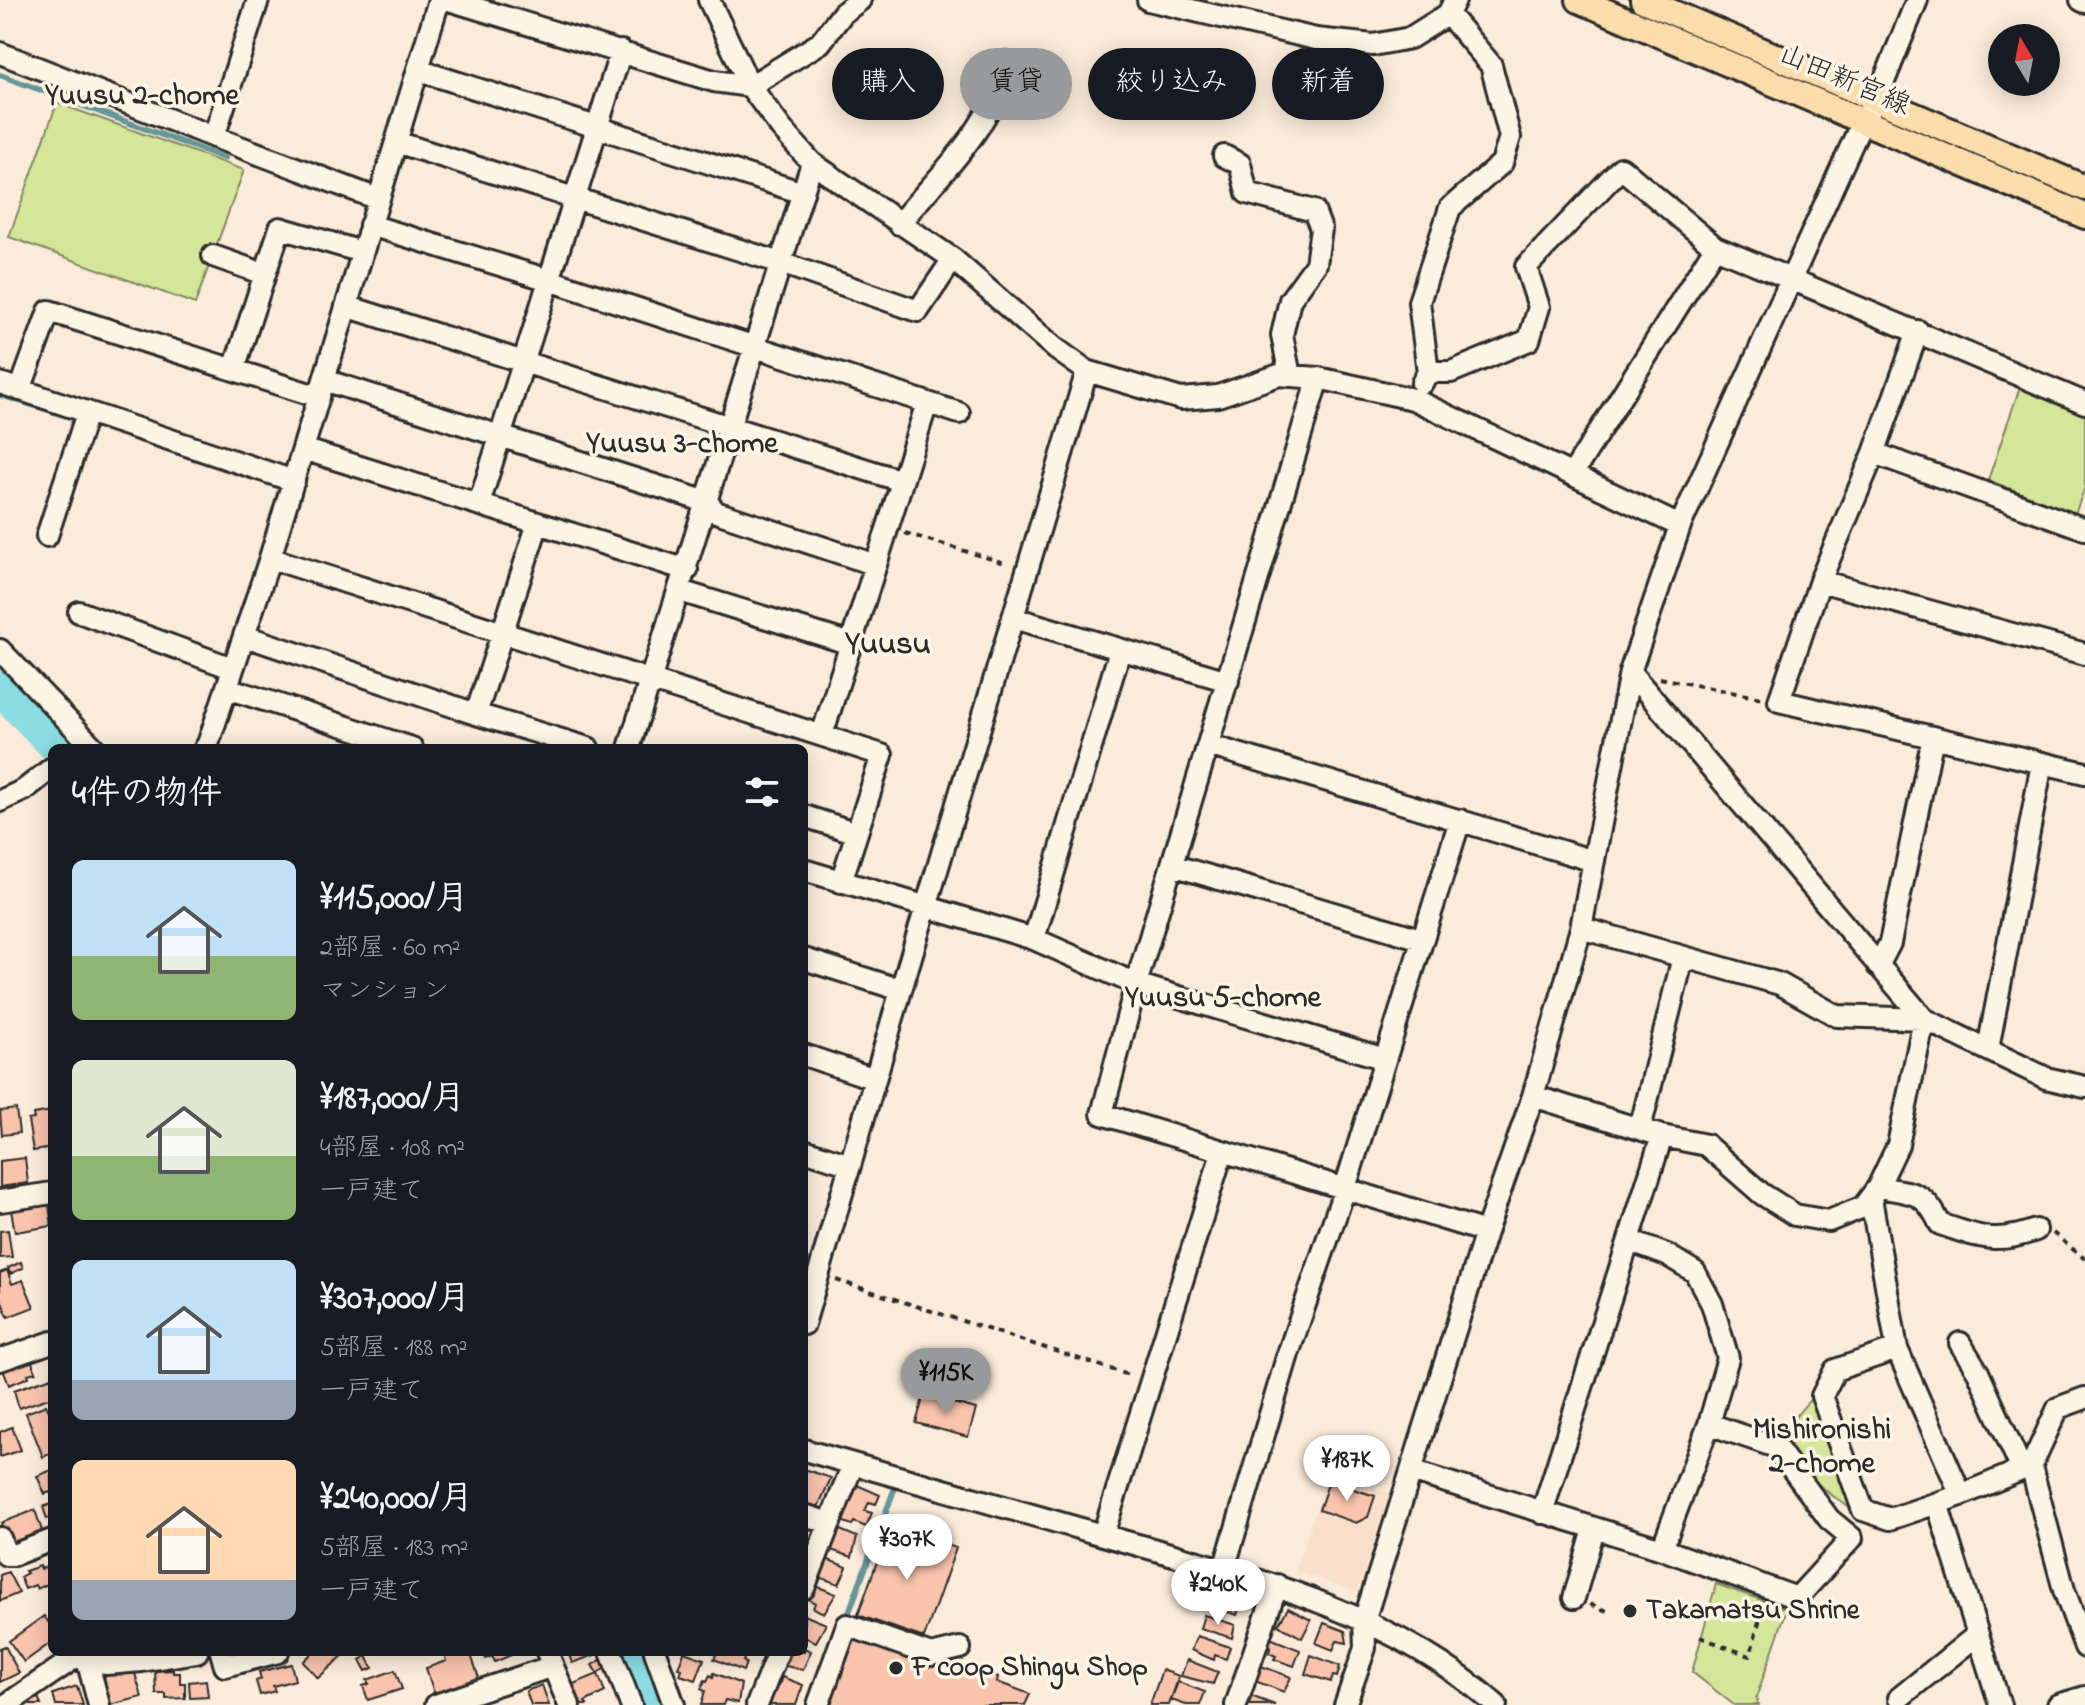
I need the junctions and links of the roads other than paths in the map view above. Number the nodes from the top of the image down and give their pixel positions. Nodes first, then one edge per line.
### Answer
1 (258, 0) edge
2 (439, 0) edge
3 (449, 0) edge
4 (709, 0) edge
5 (860, 0) edge
6 (1148, 0) edge
7 (1579, 0) edge
8 (1643, 0) edge
9 (1917, 0) edge
10 (1451, 7) edge
11 (621, 51) junction
12 (0, 53) edge
13 (418, 70) junction
14 (750, 86) junction
15 (1876, 101) junction
16 (985, 120) edge
17 (1862, 122) junction
18 (597, 128) junction
19 (214, 137) junction
20 (396, 142) junction
21 (1224, 156) dead end
22 (812, 163) junction
23 (2085, 188) edge
24 (803, 193) junction
25 (575, 198) junction
26 (378, 199) junction
27 (2085, 216) edge
28 (899, 224) junction
29 (370, 225) junction
30 (1715, 247) junction
31 (362, 252) junction
32 (213, 256) dead end
33 (953, 259) junction
34 (781, 263) junction
35 (264, 274) junction
36 (549, 280) junction
37 (1793, 281) junction
38 (346, 306) junction
39 (1918, 331) junction
40 (755, 347) junction
41 (523, 361) junction
42 (234, 369) junction
43 (1087, 371) junction
44 (1428, 372) junction
45 (1290, 376) junction
46 (1318, 378) junction
47 (0, 383) edge
48 (322, 389) junction
49 (20, 390) junction
50 (1413, 399) junction
51 (927, 403) junction
52 (2085, 403) edge
53 (87, 413) junction
54 (959, 413) dead end
55 (729, 426) junction
56 (501, 436) junction
57 (303, 449) junction
58 (1874, 453) junction
59 (1573, 473) junction
60 (294, 481) junction
61 (902, 481) junction
62 (707, 502) junction
63 (479, 504) junction
64 (538, 523) junction
65 (1680, 526) junction
66 (2085, 529) edge
67 (47, 536) dead end
68 (270, 558) junction
69 (876, 565) junction
70 (687, 570) junction
71 (1820, 581) junction
72 (680, 591) junction
73 (79, 612) dead end
74 (1014, 618) junction
75 (502, 634) junction
76 (245, 636) junction
77 (851, 644) junction
78 (0, 650) edge
79 (1120, 650) junction
80 (2085, 654) edge
81 (1630, 672) junction
82 (229, 678) junction
83 (651, 681) junction
84 (1228, 681) junction
85 (476, 714) junction
86 (822, 735) junction
87 (1933, 737) junction
88 (84, 744) edge
89 (208, 744) edge
90 (388, 744) edge
91 (575, 744) edge
92 (630, 744) edge
93 (1208, 745) junction
94 (2042, 763) junction
95 (48, 771) edge
96 (2085, 773) edge
97 (0, 801) edge
98 (808, 817) edge
99 (1460, 820) junction
100 (857, 833) junction
101 (1594, 861) junction
102 (1172, 865) junction
103 (808, 871) edge
104 (841, 882) junction
105 (925, 908) junction
106 (1581, 928) junction
107 (1034, 939) junction
108 (1421, 939) junction
109 (1683, 957) junction
110 (808, 960) edge
111 (1878, 966) junction
112 (1136, 984) junction
113 (901, 990) junction
114 (1924, 1019) junction
115 (1988, 1049) junction
116 (808, 1056) edge
117 (1385, 1059) junction
118 (875, 1079) junction
119 (2085, 1087) edge
120 (1533, 1096) junction
121 (1640, 1129) junction
122 (1662, 1136) junction
123 (808, 1151) edge
124 (1222, 1153) junction
125 (850, 1165) junction
126 (1345, 1188) junction
127 (1874, 1192) junction
128 (48, 1194) edge
129 (0, 1201) edge
130 (2036, 1230) road end
131 (1486, 1232) junction
132 (1629, 1241) junction
133 (811, 1272) edge
134 (808, 1294) edge
135 (48, 1343) edge
136 (1960, 1343) dead end
137 (1897, 1349) junction
138 (0, 1360) edge
139 (2085, 1398) edge
140 (1709, 1424) junction
141 (808, 1451) edge
142 (853, 1464) junction
143 (2027, 1468) junction
144 (1411, 1471) junction
145 (1961, 1495) junction
146 (1937, 1503) junction
147 (1542, 1513) junction
148 (808, 1516) edge
149 (830, 1523) junction
150 (1594, 1529) junction
151 (1103, 1535) junction
152 (0, 1538) edge
153 (48, 1543) edge
154 (1662, 1549) junction
155 (1224, 1569) junction
156 (808, 1578) edge
157 (1277, 1585) junction
158 (1574, 1598) dead end
159 (1364, 1621) junction
160 (1977, 1635) junction
161 (2085, 1647) edge
162 (960, 1648) dead end
163 (79, 1656) edge
164 (86, 1656) edge
165 (92, 1656) edge
166 (173, 1656) edge
167 (222, 1656) edge
168 (263, 1656) edge
169 (613, 1656) edge
170 (656, 1656) edge
171 (776, 1656) edge
172 (550, 1659) edge
173 (2085, 1697) edge
174 (1899, 1698) dead end
175 (6, 1705) edge
176 (99, 1705) edge
177 (436, 1705) edge
178 (569, 1705) edge
179 (631, 1705) edge
180 (674, 1705) edge
181 (757, 1705) edge
182 (818, 1705) edge
183 (1236, 1705) edge
184 (1345, 1705) edge
185 (1496, 1705) edge
186 (2000, 1705) edge
187 (2058, 1705) edge

1 - 19 street
2 - 13 street
3 - 11 street
4 - 14 street
5 - 14 street
6 - 10 street
7 - 17 main road, 山田新宮線
8 - 15 main road, 山田新宮線
9 - 15 street
10 - 44 street
11 - 14 street
11 - 18 street
12 - 19 street
13 - 18 street
13 - 20 street
14 - 22 street
15 - 17 street
15 - 23 main road, 山田新宮線
16 - 28 street
17 - 27 main road, 山田新宮線
17 - 37 street
18 - 24 street
18 - 25 street
19 - 26 street
20 - 25 street
20 - 26 street
21 - 45 street
22 - 24 street
22 - 28 street
24 - 34 street
25 - 34 street
25 - 36 street
26 - 29 street
28 - 33 street
29 - 31 street
29 - 36 street
30 - 37 street
30 - 44 street
30 - 59 street
31 - 35 street
31 - 38 street
32 - 35 street
33 - 34 street
33 - 43 street
34 - 40 street
35 - 42 street
36 - 40 street
36 - 41 street
37 - 39 street
37 - 65 street
38 - 41 street
38 - 48 street
39 - 52 street
39 - 58 street
40 - 51 street
40 - 55 street
41 - 55 street
41 - 56 street
42 - 48 street
42 - 49 street
43 - 45 street
43 - 74 street
44 - 50 street
45 - 46 street
46 - 50 street
46 - 84 street
47 - 49 street
48 - 56 street
48 - 57 street
49 - 53 street
50 - 59 street
51 - 54 street
51 - 61 street
53 - 60 street
53 - 67 street
55 - 61 street
55 - 62 street
56 - 62 street
56 - 63 street
57 - 60 street
57 - 63 street
58 - 66 street
58 - 71 street
59 - 65 street
60 - 68 street
61 - 69 street
62 - 69 street
62 - 70 street
63 - 64 street
64 - 70 street
64 - 75 street
65 - 81 street
68 - 75 street
68 - 76 street
69 - 77 street
70 - 72 street
71 - 80 street
71 - 87 street
72 - 77 street
72 - 83 street
73 - 82 street
74 - 79 street
74 - 105 street
75 - 83 street
75 - 85 street
76 - 82 street
76 - 85 street
77 - 86 street
78 - 88 street
79 - 84 street
79 - 107 street
81 - 101 street
81 - 111 street
82 - 89 street
82 - 90 street
83 - 86 street
83 - 92 street
84 - 93 street
85 - 91 street
86 - 100 street
87 - 94 street
87 - 111 street
93 - 99 street
93 - 102 street
94 - 96 street
94 - 115 street
95 - 97 street
98 - 100 street
99 - 101 street
99 - 108 street
100 - 104 street
101 - 106 street
102 - 108 street
102 - 112 street
103 - 104 street
104 - 105 street
105 - 107 street
105 - 113 street
106 - 109 street
106 - 120 street
107 - 112 street
108 - 117 street
109 - 114 street
109 - 121 street
110 - 113 street
111 - 114 street
112 - 117 street
112 - 124 street
113 - 118 street
114 - 115 street
114 - 127 street
115 - 119 street
116 - 118 street
117 - 126 street
118 - 125 street
120 - 121 street
120 - 131 street
121 - 122 street
122 - 127 street
122 - 132 street
123 - 125 street
124 - 126 street
124 - 151 street
125 - 133 street
126 - 131 street
126 - 155 street
127 - 130 street
127 - 137 street
128 - 129 street
131 - 144 street
132 - 140 street
132 - 147 street
133 - 134 street
135 - 138 street
136 - 143 street
137 - 145 street
137 - 146 street
139 - 143 street
140 - 154 street
140 - 154 street
141 - 142 street
142 - 149 street
142 - 151 street
143 - 145 street
143 - 161 street
144 - 147 street
144 - 159 street
145 - 146 street
146 - 160 street
147 - 150 street
148 - 149 street
149 - 156 street
150 - 154 street
150 - 158 street
151 - 155 street
152 - 153 street
155 - 157 street
157 - 159 street
157 - 183 street
159 - 184 street
159 - 185 street
160 - 174 street
160 - 186 street
162 - 182 street
163 - 175 street
164 - 176 street
165 - 166 street
167 - 168 street
169 - 179 street
170 - 180 street
171 - 181 street
172 - 177 street
172 - 178 street
173 - 187 street

